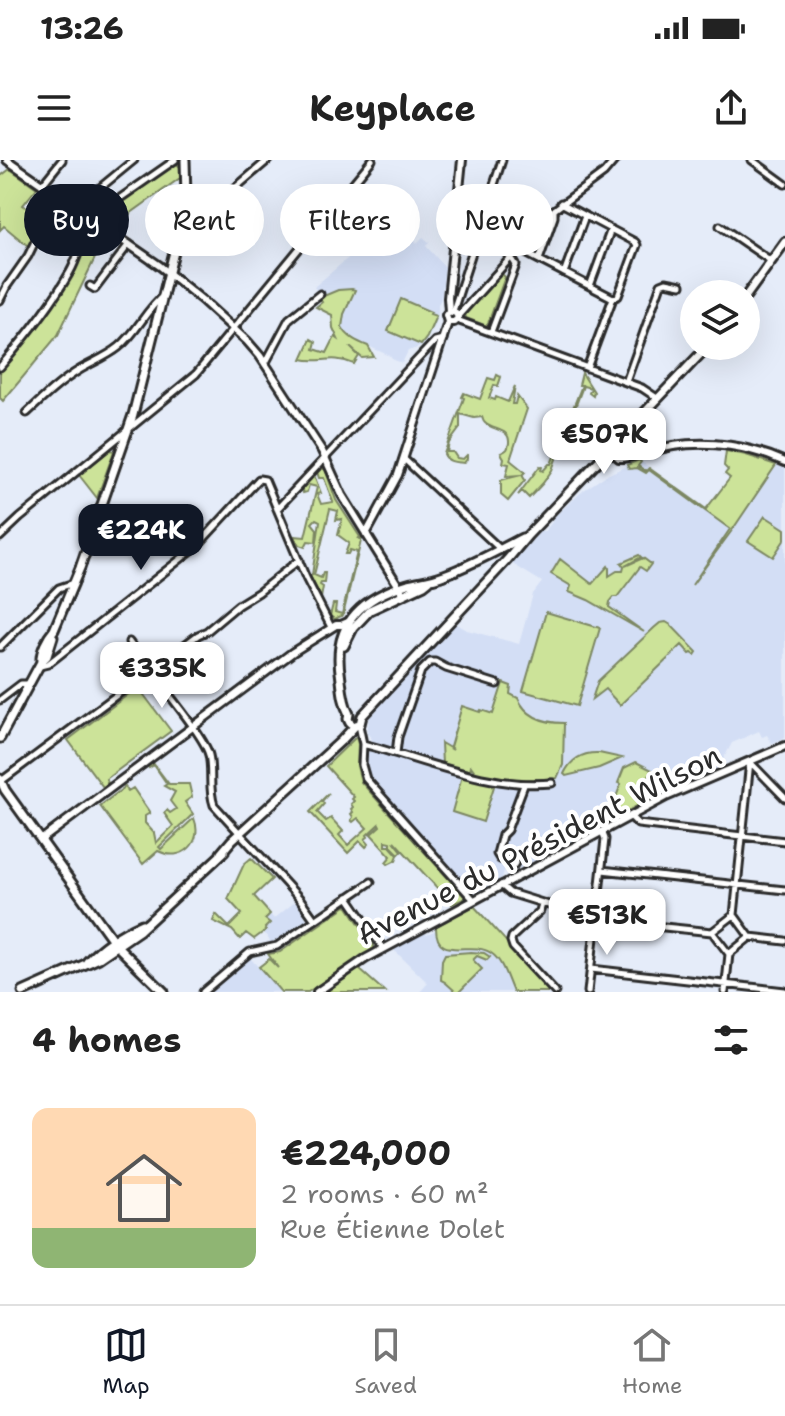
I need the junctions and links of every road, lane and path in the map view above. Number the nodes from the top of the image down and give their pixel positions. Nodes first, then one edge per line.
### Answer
1 (7, 160) edge
2 (62, 160) edge
3 (134, 160) edge
4 (175, 160) edge
5 (185, 160) edge
6 (268, 160) edge
7 (372, 160) edge
8 (462, 160) edge
9 (502, 160) edge
10 (615, 160) edge
11 (752, 160) edge
12 (41, 184) edge
13 (43, 184) edge
14 (104, 184) edge
15 (186, 184) edge
16 (240, 184) edge
17 (785, 184) edge
18 (129, 192) edge
19 (561, 203) junction
20 (554, 210) joint
21 (585, 216) junction
22 (720, 226) dead end
23 (611, 229) junction
24 (785, 242) edge
25 (129, 244) edge
26 (28, 256) edge
27 (77, 256) edge
28 (120, 256) edge
29 (173, 256) edge
30 (531, 256) edge
31 (511, 257) joint
32 (539, 260) junction
33 (771, 261) junction
34 (564, 273) junction
35 (169, 274) junction
36 (757, 280) edge
37 (680, 285) edge
38 (90, 286) dead end
39 (590, 286) junction
40 (320, 294) dead end
41 (164, 295) junction
42 (613, 298) junction
43 (0, 300) edge
44 (454, 314) junction
45 (147, 315) junction
46 (158, 318) junction
47 (234, 328) junction
48 (491, 332) junction
49 (443, 339) junction
50 (694, 360) edge
51 (265, 364) junction
52 (0, 367) edge
53 (587, 368) junction
54 (626, 382) junction
55 (657, 398) junction
56 (136, 405) junction
57 (27, 413) dead end
58 (148, 414) junction
59 (129, 429) junction
60 (112, 443) junction
61 (609, 449) junction
62 (122, 450) junction
63 (325, 457) junction
64 (404, 459) junction
65 (785, 462) edge
66 (277, 509) junction
67 (366, 534) junction
68 (528, 535) junction
69 (0, 537) edge
70 (500, 549) junction
71 (491, 553) junction
72 (509, 558) junction
73 (299, 560) junction
74 (74, 583) junction
75 (401, 590) junction
76 (331, 627) junction
77 (54, 630) junction
78 (345, 630) junction
79 (129, 642) dead end
80 (0, 647) edge
81 (49, 650) junction
82 (57, 657) junction
83 (40, 664) junction
84 (147, 667) junction
85 (155, 672) junction
86 (145, 674) junction
87 (30, 684) junction
88 (497, 684) dead end
89 (12, 691) junction
90 (22, 699) junction
91 (0, 700) edge
92 (349, 714) junction
93 (357, 722) junction
94 (193, 728) junction
95 (1, 736) edge
96 (363, 744) junction
97 (0, 746) edge
98 (785, 746) edge
99 (396, 753) junction
100 (750, 761) junction
101 (552, 783) dead end
102 (1, 784) edge
103 (524, 785) junction
104 (785, 798) edge
105 (630, 816) junction
106 (602, 831) junction
107 (241, 836) junction
108 (742, 836) junction
109 (41, 840) junction
110 (785, 841) edge
111 (513, 866) dead end
112 (602, 870) junction
113 (371, 882) dead end
114 (501, 885) junction
115 (737, 885) junction
116 (785, 890) edge
117 (348, 897) junction
118 (474, 900) junction
119 (542, 904) junction
120 (734, 915) junction
121 (315, 920) junction
122 (597, 920) junction
123 (712, 932) junction
124 (750, 937) junction
125 (785, 941) edge
126 (115, 943) junction
127 (383, 948) junction
128 (729, 954) junction
129 (591, 969) junction
130 (725, 988) edge
131 (205, 991) edge
132 (785, 991) edge
133 (23, 992) edge
134 (164, 992) edge
135 (317, 992) edge
136 (555, 992) edge
137 (588, 992) edge

1 - 12 street
2 - 13 street
3 - 14 street
4 - 18 street
5 - 15 main road
6 - 16 street
7 - 47 street
8 - 44 street
9 - 44 street
10 - 19 street
11 - 17 street
19 - 20 street
19 - 21 street
20 - 32 street
21 - 23 street
21 - 34 street
22 - 33 street
23 - 39 street
23 - 42 street
24 - 33 main road
25 - 35 street
26 - 43 street
27 - 52 street
28 - 38 street
29 - 35 main road
30 - 32 street
31 - 44 street
31 - 48 street
32 - 34 street
33 - 36 main road
34 - 39 street
35 - 41 main road
35 - 47 street
37 - 54 street
39 - 42 street
40 - 51 street
41 - 45 street
41 - 46 main road
42 - 53 street
44 - 48 street
44 - 49 street
45 - 46 street
45 - 57 street
46 - 56 main road
47 - 51 street
47 - 58 street
48 - 53 street
49 - 63 street
49 - 64 street
50 - 55 main road
51 - 63 street
53 - 54 street
54 - 55 street
55 - 61 main road
56 - 58 street
56 - 59 main road
58 - 59 street
59 - 60 street
59 - 62 main road
60 - 62 street
60 - 69 street
61 - 65 street
61 - 68 main road
62 - 74 main road
63 - 66 street
63 - 67 street
64 - 67 street
64 - 70 street
66 - 73 street
66 - 82 street
67 - 75 street
68 - 70 main road
68 - 72 main road
70 - 71 main road
71 - 72 main road
71 - 75 main road
72 - 93 main road
73 - 76 street
73 - 85 street
74 - 77 main road
74 - 80 street
75 - 78 main road
76 - 78 street
76 - 94 street
77 - 81 main road
77 - 83 main road
78 - 92 main road
79 - 84 street
81 - 82 street
81 - 83 main road
82 - 83 street
83 - 87 main road
84 - 85 street
84 - 86 street
85 - 86 street
85 - 94 street
86 - 102 street
87 - 89 street
87 - 90 main road
88 - 99 street
89 - 90 street
89 - 91 street
90 - 95 main road
92 - 93 main road
92 - 93 main road
93 - 96 street
93 - 107 main road
94 - 107 street
94 - 109 street
95 - 97 main road
96 - 99 street
96 - 118 street
98 - 100 street, Avenue du Président Wilson
99 - 103 street
100 - 104 street
100 - 105 street, Avenue du Président Wilson
100 - 108 street
101 - 103 street
102 - 109 main road
103 - 111 street
105 - 106 street, Avenue du Président Wilson
105 - 108 street
106 - 112 street
106 - 114 street, Avenue du Président Wilson
107 - 121 street
107 - 126 main road
108 - 110 street
108 - 115 street
109 - 126 main road
112 - 115 street
112 - 122 street
113 - 117 street
114 - 118 street, Avenue du Président Wilson
114 - 119 street
115 - 116 street
115 - 120 street
117 - 121 street
117 - 127 street
118 - 127 street, Avenue du Président Wilson
119 - 122 street
119 - 136 street
120 - 123 street
120 - 124 street
121 - 131 street
122 - 123 street
122 - 129 street
123 - 128 street
124 - 125 street
124 - 128 street
126 - 133 main road
126 - 134 main road
127 - 135 street, Avenue du Président Wilson
128 - 130 street
129 - 130 street
129 - 137 street
130 - 132 street

